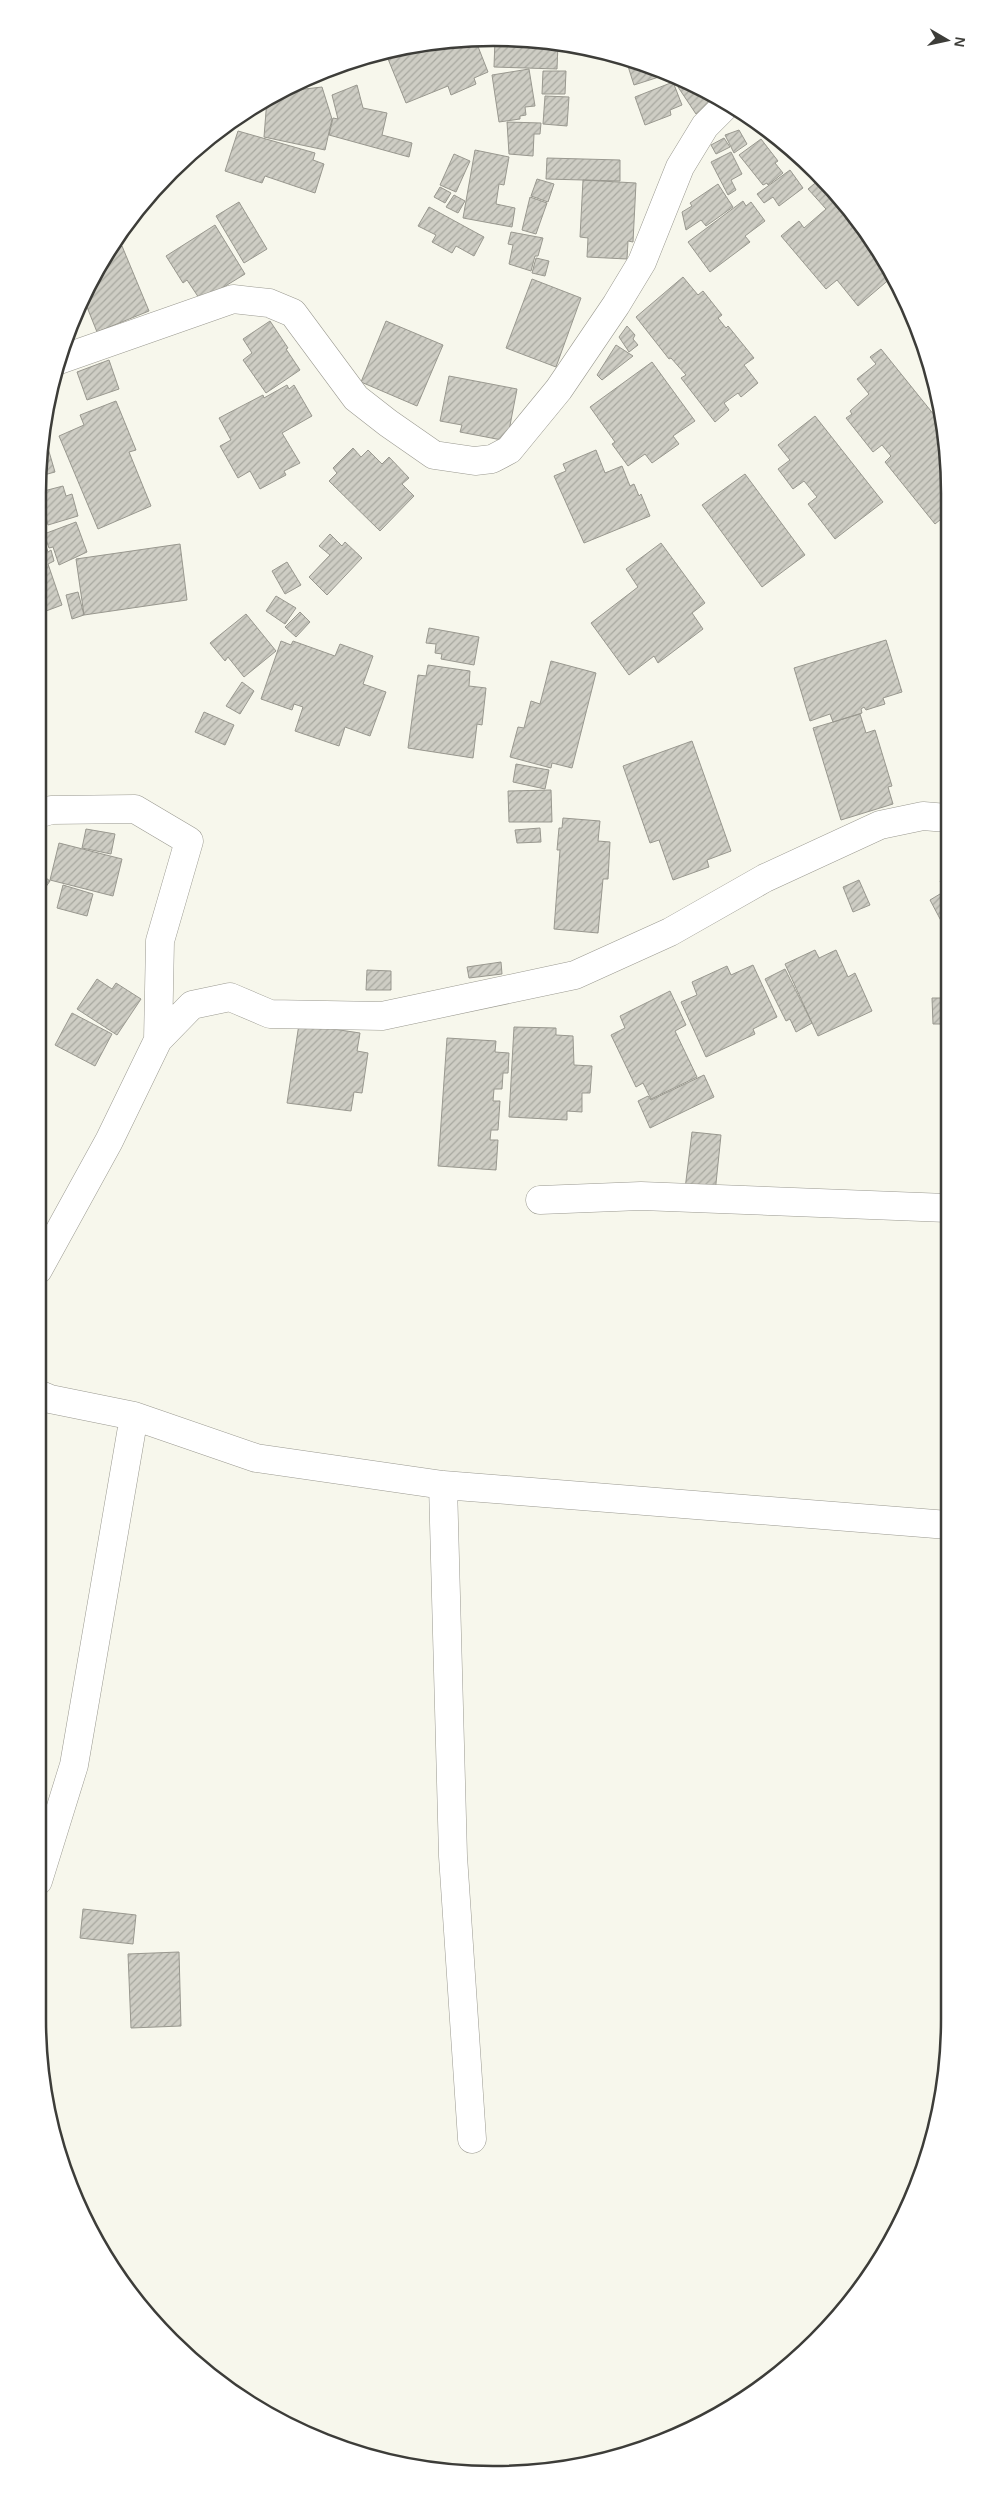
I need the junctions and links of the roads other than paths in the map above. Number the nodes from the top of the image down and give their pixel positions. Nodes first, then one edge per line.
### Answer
1 (722, 109) edge
2 (68, 357) edge
3 (46, 811) edge
4 (941, 818) edge
5 (158, 1040) junction
6 (540, 1200) dead end
7 (941, 1208) edge
8 (46, 1255) edge
9 (46, 1397) edge
10 (134, 1416) junction
11 (443, 1485) junction
12 (941, 1524) edge
13 (46, 1855) edge
14 (472, 2139) dead end

1 - 2 street
3 - 5 street
4 - 5 street
5 - 8 street
6 - 7 street
9 - 10 street
10 - 11 street
10 - 13 street
11 - 12 street
11 - 14 street

